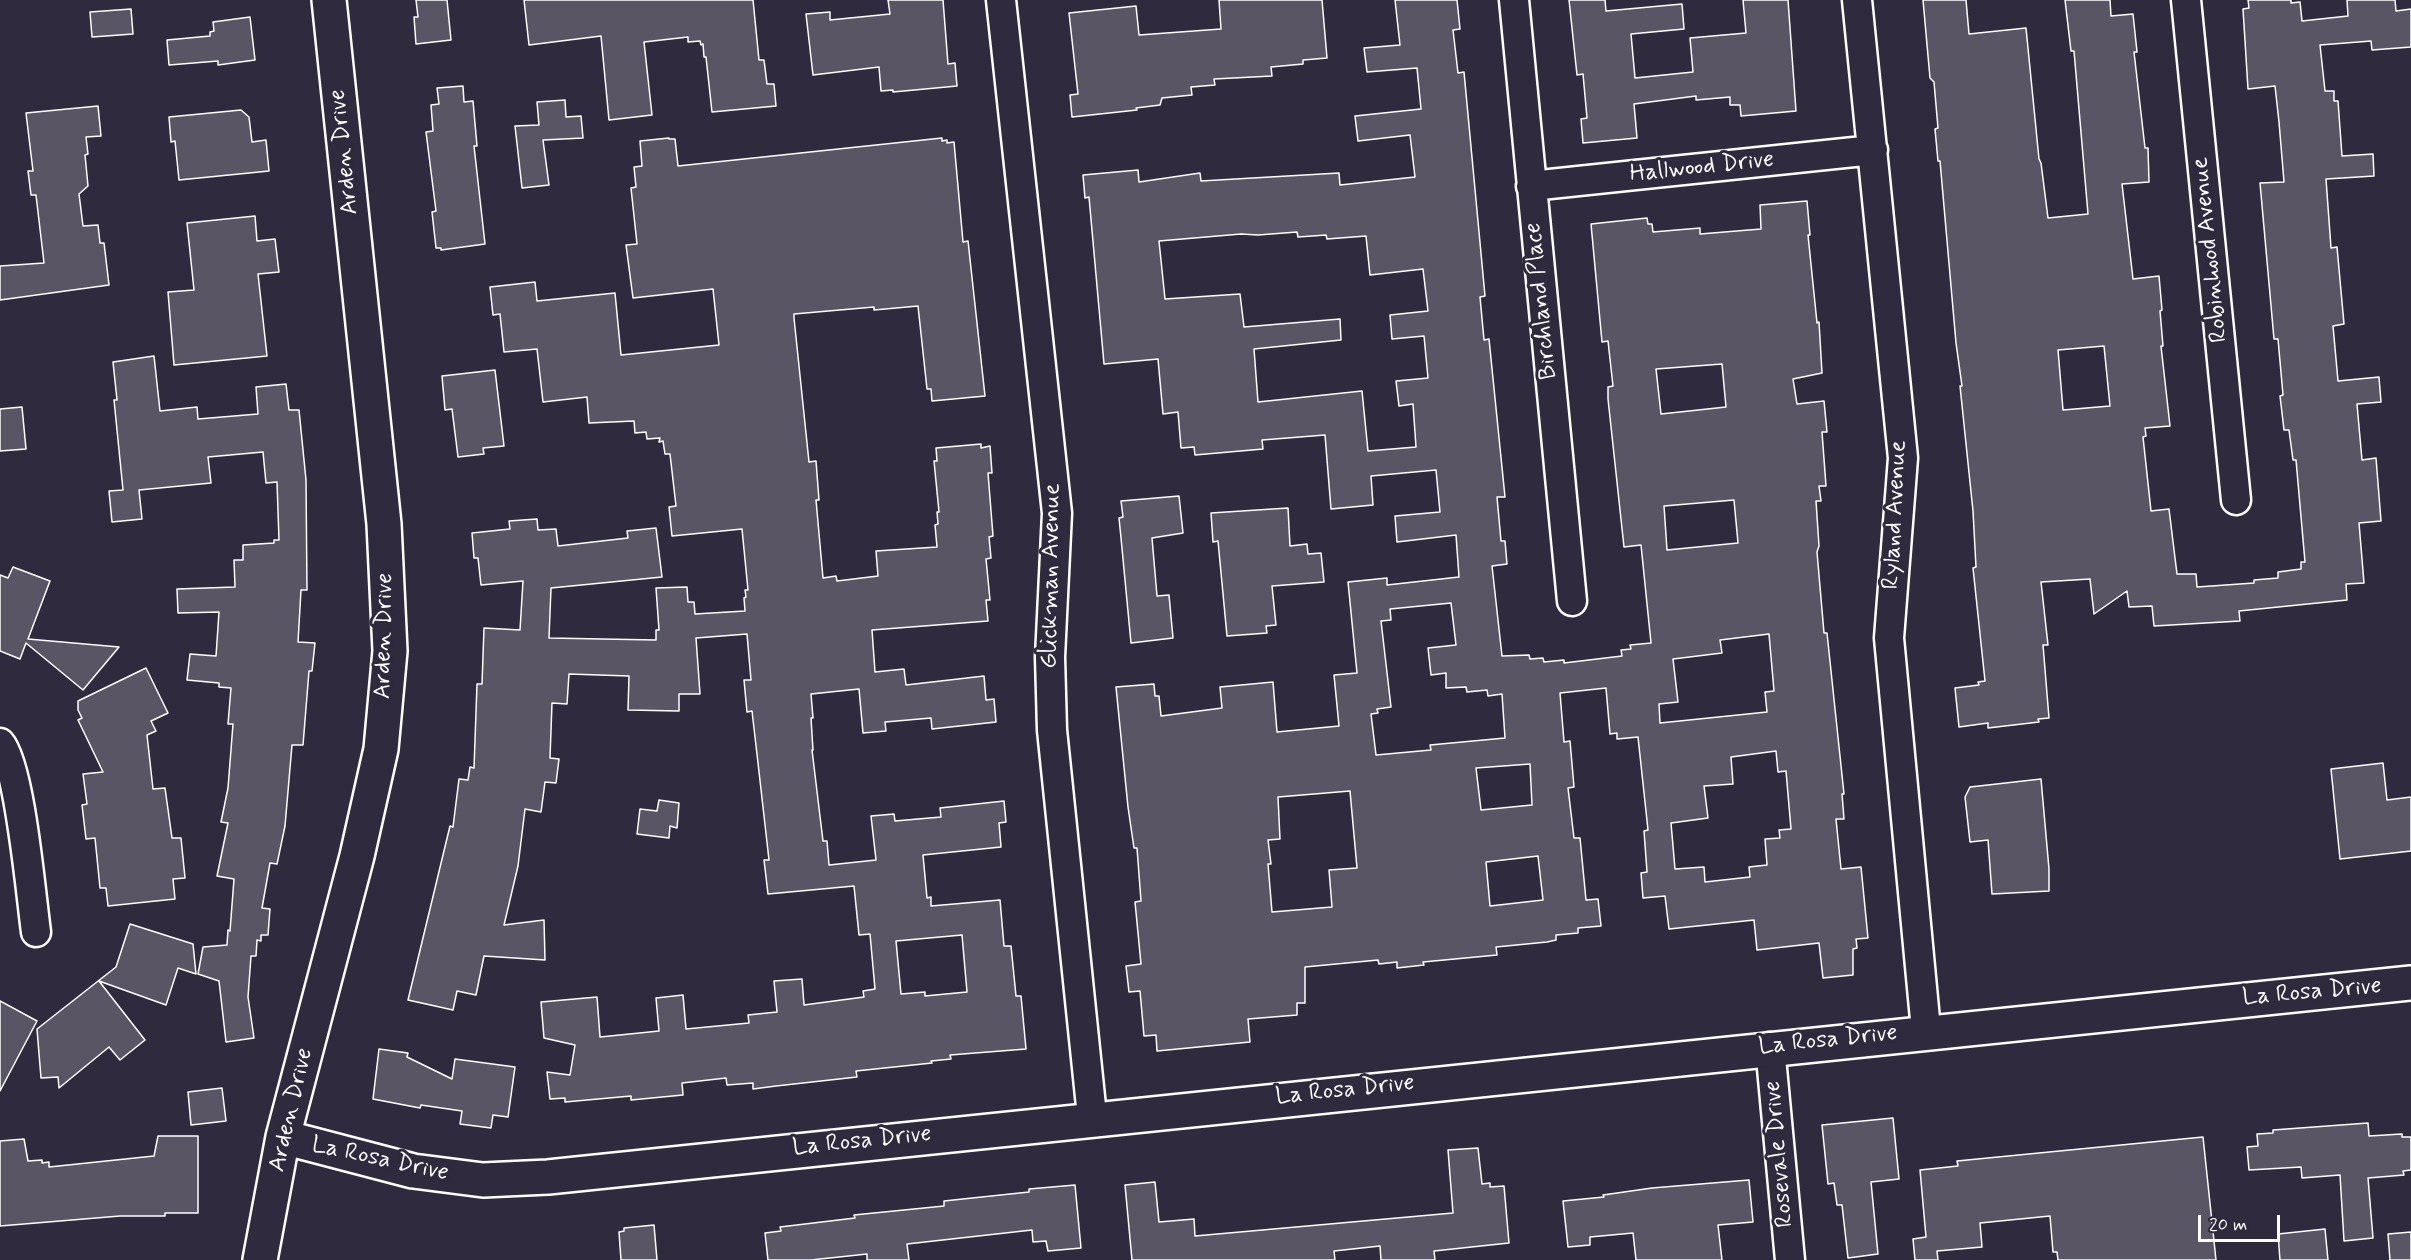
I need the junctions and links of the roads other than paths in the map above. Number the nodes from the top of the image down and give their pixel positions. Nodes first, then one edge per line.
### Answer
1 (329, 0) edge
2 (1001, 0) edge
3 (1514, 0) edge
4 (1857, 0) edge
5 (2186, 0) edge
6 (1873, 150) junction
7 (1531, 186) junction
8 (2236, 500) dead end
9 (1572, 601) dead end
10 (0, 743) edge
11 (36, 932) dead end
12 (2411, 983) edge
13 (1926, 1030) junction
14 (1770, 1047) junction
15 (1092, 1116) junction
16 (283, 1137) junction
17 (260, 1260) edge
18 (1790, 1260) edge

1 - 16 street, Arden Drive
2 - 15 street, Glickman Avenue
3 - 7 street, Birchland Place
4 - 6 street, Ryland Avenue
5 - 8 street, Robinhood Avenue
6 - 7 street, Hallwood Drive
6 - 13 street, Ryland Avenue
7 - 9 street, Birchland Place
10 - 11 street
12 - 13 street, La Rosa Drive
13 - 14 street, La Rosa Drive
14 - 15 street, La Rosa Drive
14 - 18 street, Rosevale Drive
15 - 16 street, La Rosa Drive
16 - 17 street, Arden Drive

